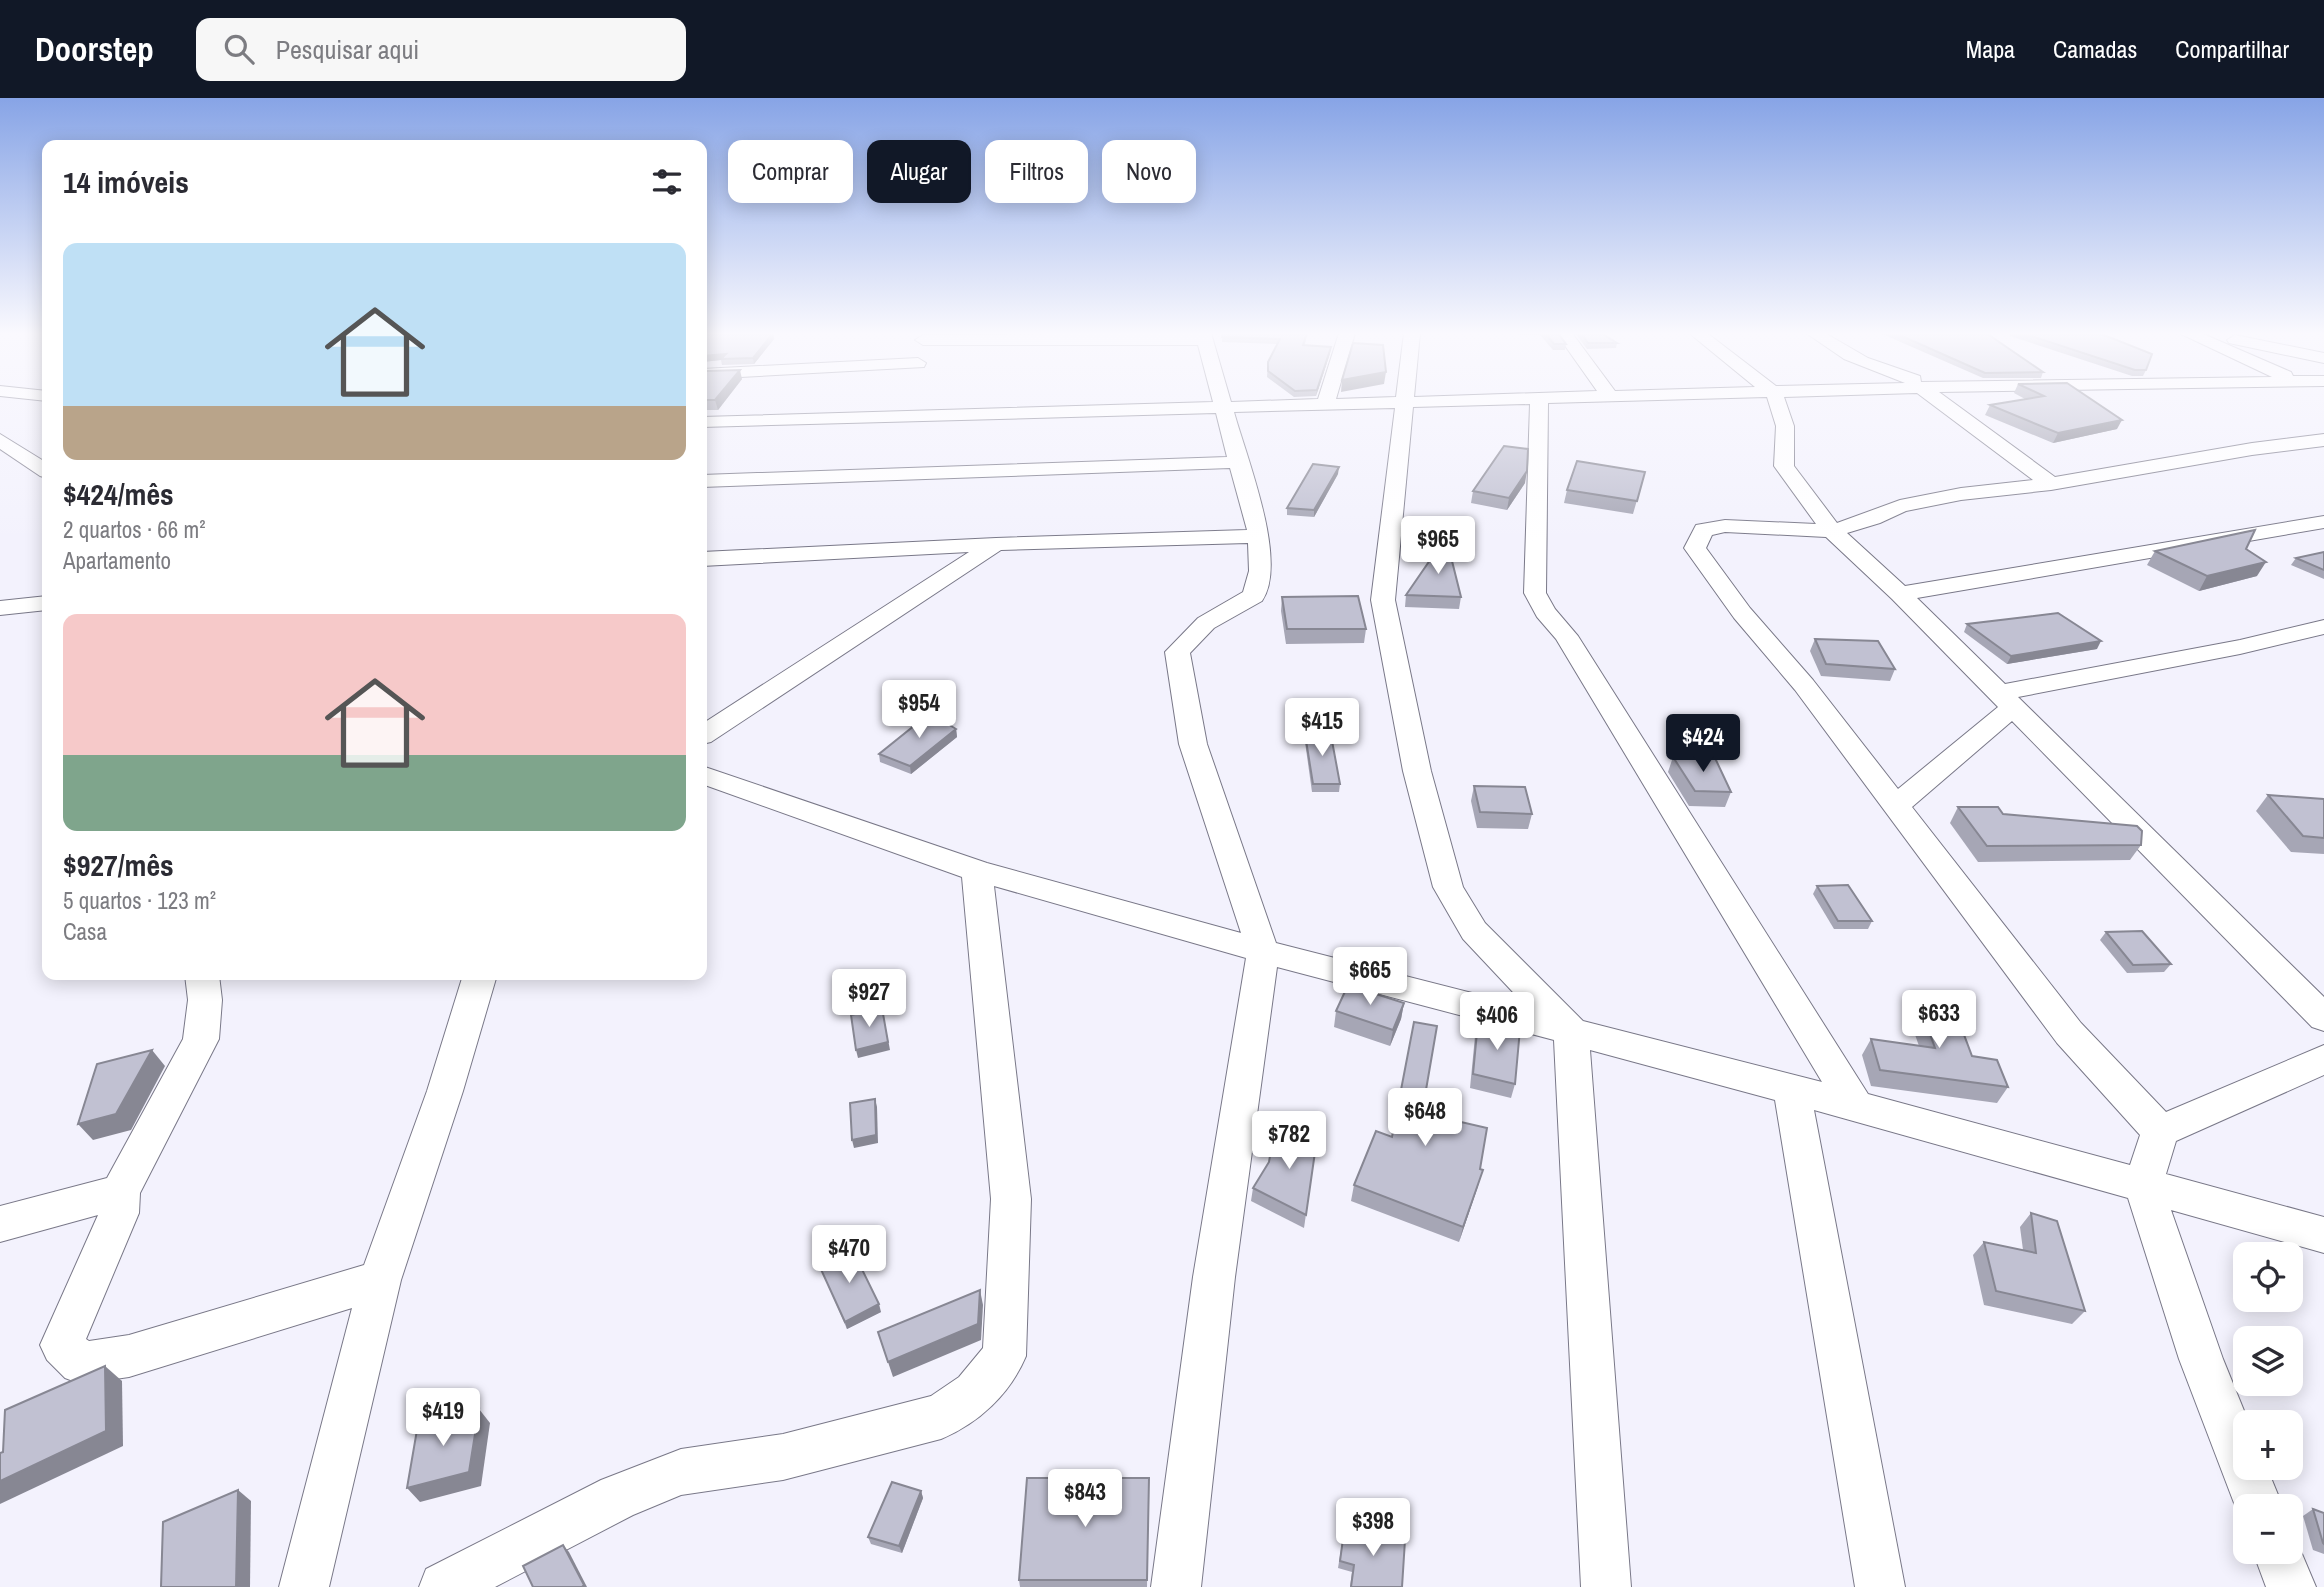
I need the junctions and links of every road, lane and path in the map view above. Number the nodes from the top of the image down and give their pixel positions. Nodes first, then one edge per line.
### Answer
1 (1222, 402) edge
2 (1326, 402) edge
3 (1454, 402) edge
4 (1539, 402) edge
5 (1777, 402) edge
6 (1948, 402) edge
7 (1403, 404) junction
8 (1325, 406) junction
9 (1224, 409) junction
10 (707, 422) edge
11 (0, 440) edge
12 (2324, 440) edge
13 (1238, 462) junction
14 (42, 469) edge
15 (707, 481) edge
16 (2051, 484) junction
17 (2324, 522) edge
18 (1832, 531) junction
19 (1259, 536) junction
20 (996, 544) junction
21 (707, 559) edge
22 (1900, 594) junction
23 (42, 604) edge
24 (0, 608) edge
25 (2324, 627) edge
26 (2004, 701) junction
27 (707, 733) edge
28 (707, 777) edge
29 (1896, 806) junction
30 (977, 871) junction
31 (1263, 951) junction
32 (203, 980) edge
33 (478, 980) edge
34 (2324, 1018) edge
35 (1571, 1031) junction
36 (2324, 1059) edge
37 (1792, 1089) junction
38 (1856, 1106) junction
39 (2160, 1131) junction
40 (2143, 1184) junction
41 (120, 1192) junction
42 (0, 1224) edge
43 (2324, 1235) edge
44 (380, 1280) junction
45 (2254, 1494) edge
46 (2282, 1564) edge
47 (304, 1587) edge
48 (444, 1587) edge
49 (1176, 1587) edge
50 (1606, 1587) edge
51 (1880, 1587) edge
52 (2291, 1587) edge

1 - 9 street
2 - 8 street
3 - 7 street
4 - 38 street
5 - 18 street
6 - 16 street
7 - 8 street
7 - 35 street
8 - 9 street
9 - 10 street
9 - 13 street
11 - 14 street
12 - 16 street
13 - 15 street
13 - 19 street
16 - 18 street
17 - 22 street
18 - 22 street
18 - 29 street
19 - 20 street
19 - 31 street
20 - 21 street
20 - 27 street
22 - 26 street
23 - 24 street
25 - 26 street
26 - 29 street
26 - 34 street
28 - 30 street
29 - 39 street
30 - 31 street
30 - 48 street
31 - 35 street
31 - 49 street
32 - 41 street
33 - 44 street
35 - 37 street
35 - 50 street
36 - 39 street
37 - 38 street
37 - 51 street
38 - 40 street
39 - 40 street
40 - 43 street
40 - 45 street
41 - 42 street
41 - 44 street
44 - 47 street
46 - 52 street

